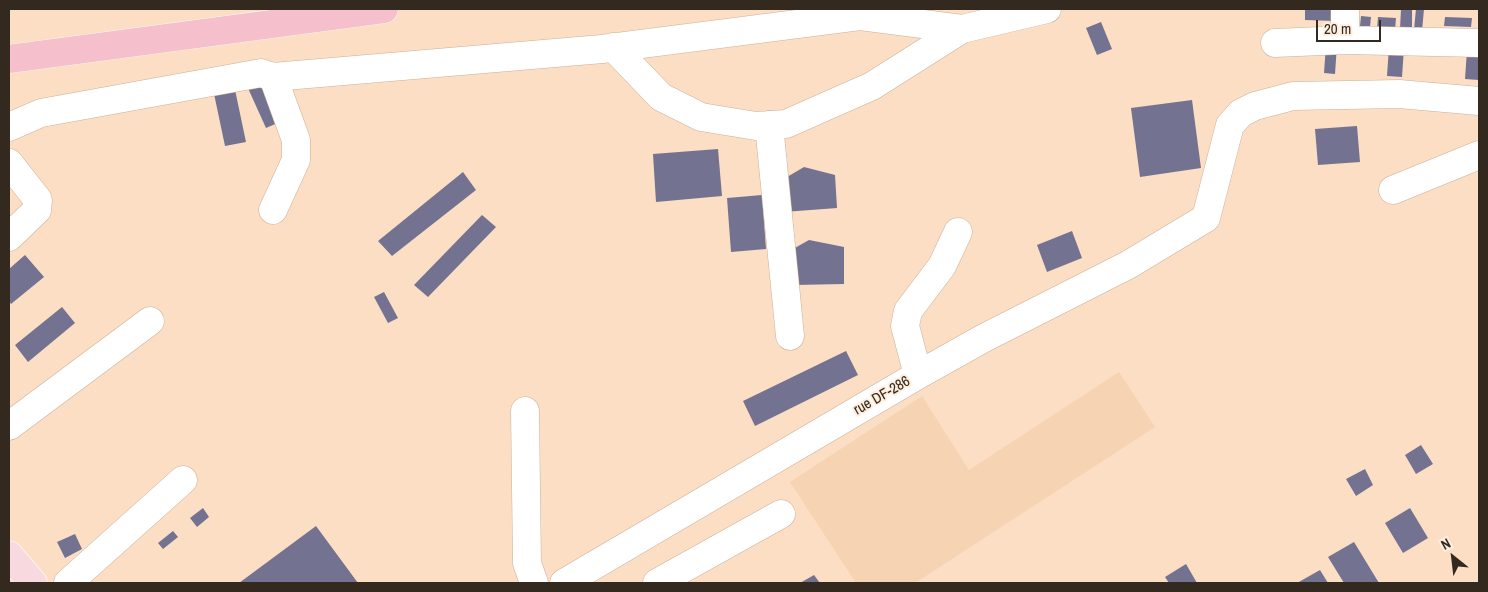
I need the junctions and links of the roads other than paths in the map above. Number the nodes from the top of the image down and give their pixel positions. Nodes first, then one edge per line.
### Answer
1 (384, 9) edge
2 (1048, 9) edge
3 (1345, 9) edge
4 (962, 29) junction
5 (1345, 40) junction
6 (1275, 42) dead end
7 (1479, 43) edge
8 (613, 47) junction
9 (9, 60) edge
10 (273, 77) junction
11 (1479, 101) edge
12 (769, 125) junction
13 (9, 127) edge
14 (1479, 155) edge
15 (9, 163) edge
16 (1393, 190) dead end
17 (273, 210) dead end
18 (958, 232) dead end
19 (9, 237) edge
20 (150, 321) dead end
21 (790, 336) dead end
22 (918, 375) junction
23 (525, 411) dead end
24 (9, 426) edge
25 (183, 480) dead end
26 (781, 514) dead end
27 (9, 555) edge
28 (33, 583) edge
29 (68, 583) edge
30 (534, 583) edge
31 (564, 583) edge
32 (658, 583) edge

1 - 9 highway
2 - 4 street
3 - 5 street
4 - 8 street
4 - 12 street
5 - 6 street
5 - 7 street
8 - 10 street
8 - 12 street
10 - 13 street
10 - 17 street
11 - 22 street, rue DF-286
12 - 21 street
14 - 16 street
15 - 19 street
18 - 22 street
20 - 24 street
22 - 31 street, rue DF-286
23 - 30 street
25 - 29 street
26 - 32 street
27 - 28 main road

